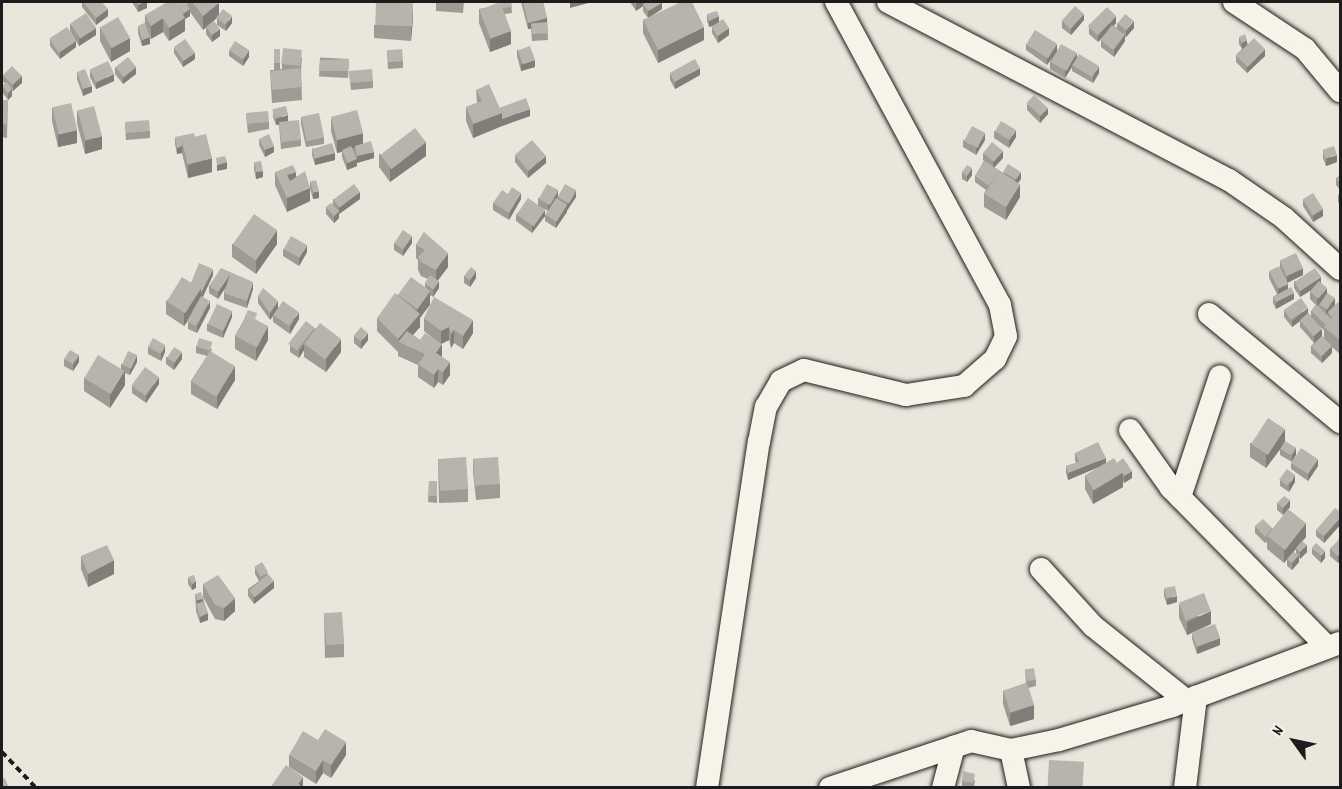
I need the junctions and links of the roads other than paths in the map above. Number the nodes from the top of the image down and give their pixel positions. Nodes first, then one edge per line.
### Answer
1 (836, 2) edge
2 (888, 2) edge
3 (1234, 2) edge
4 (1341, 91) edge
5 (1341, 269) edge
6 (1209, 314) dead end
7 (1220, 376) dead end
8 (1341, 422) edge
9 (1130, 430) dead end
10 (1180, 498) junction
11 (1041, 569) dead end
12 (1334, 645) edge
13 (1191, 699) junction
14 (954, 746) junction
15 (1011, 750) junction
16 (707, 788) edge
17 (830, 788) edge
18 (943, 788) edge
19 (1019, 788) edge
20 (1185, 788) edge

1 - 16 street
2 - 5 street
3 - 4 street
6 - 8 street
7 - 10 street
9 - 10 street
10 - 12 street
11 - 13 street
12 - 13 street
13 - 15 street
13 - 20 street
14 - 15 street
14 - 17 street
14 - 18 street
15 - 19 street

